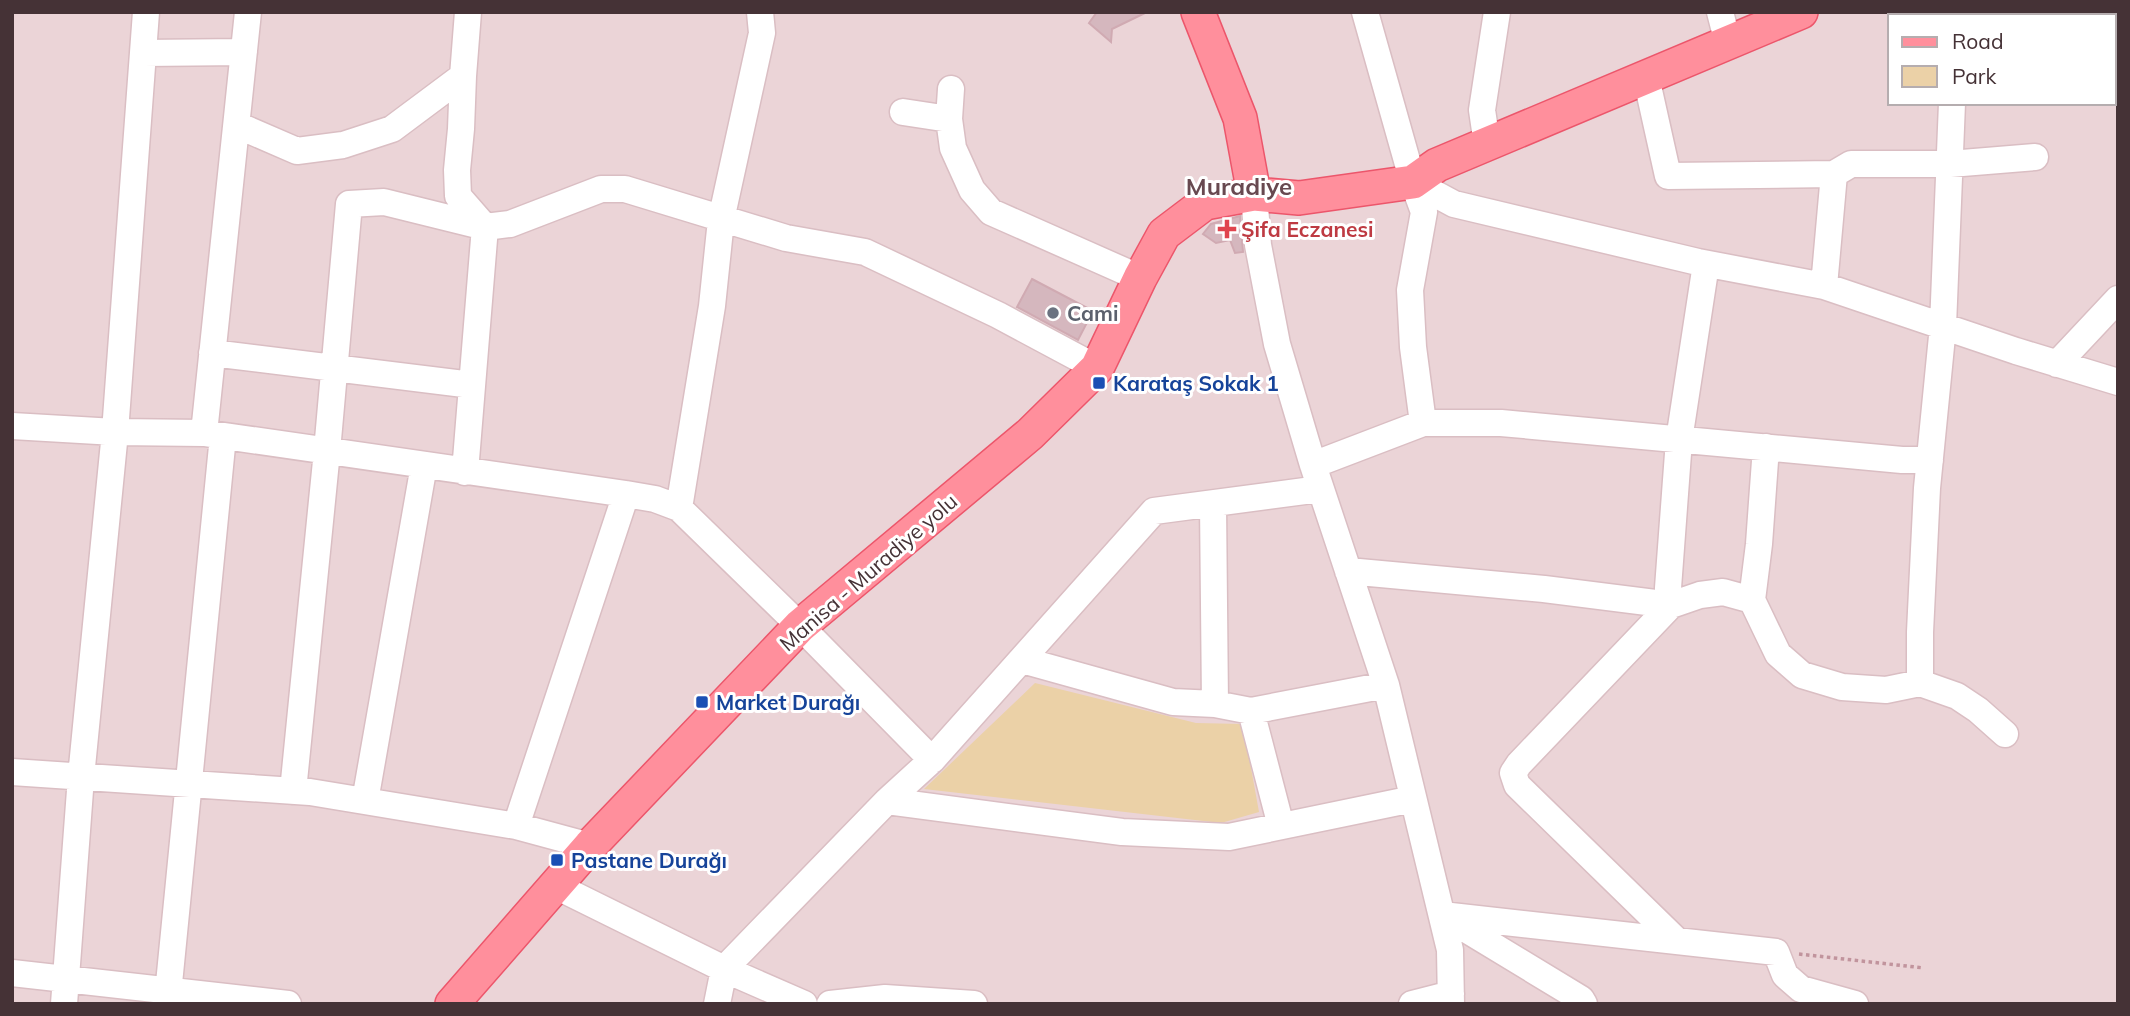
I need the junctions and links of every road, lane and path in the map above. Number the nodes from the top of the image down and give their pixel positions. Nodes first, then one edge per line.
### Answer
1 (146, 12) edge
2 (248, 12) edge
3 (468, 12) edge
4 (760, 12) edge
5 (1198, 12) edge
6 (1365, 12) edge
7 (1497, 12) edge
8 (1801, 12) edge
9 (1724, 28) edge
10 (244, 52) junction
11 (144, 53) junction
12 (463, 76) junction
13 (1646, 78) junction
14 (951, 89) dead end
15 (1952, 105) edge
16 (903, 112) dead end
17 (949, 119) junction
18 (237, 125) junction
19 (1487, 144) junction
20 (2035, 157) dead end
21 (1950, 164) junction
22 (1834, 174) junction
23 (1413, 182) junction
24 (1254, 194) junction
25 (721, 220) junction
26 (485, 227) junction
27 (1706, 264) junction
28 (1140, 278) junction
29 (1824, 286) junction
30 (2118, 299) edge
31 (1943, 326) junction
32 (212, 353) junction
33 (2057, 364) junction
34 (334, 368) junction
35 (1097, 368) junction
36 (2118, 382) edge
37 (472, 385) junction
38 (1423, 423) junction
39 (12, 426) edge
40 (115, 432) junction
41 (213, 434) junction
42 (1679, 440) junction
43 (1766, 447) junction
44 (327, 451) junction
45 (1930, 460) junction
46 (424, 465) junction
47 (465, 471) junction
48 (1316, 477) junction
49 (626, 494) junction
50 (1213, 504) junction
51 (679, 508) junction
52 (1348, 571) junction
53 (1752, 600) junction
54 (1671, 605) junction
55 (800, 626) junction
56 (1023, 660) junction
57 (1920, 683) junction
58 (1386, 685) junction
59 (1215, 704) junction
60 (1251, 711) junction
61 (2005, 734) dead end
62 (932, 760) junction
63 (12, 772) edge
64 (81, 777) junction
65 (188, 784) junction
66 (293, 791) junction
67 (1413, 799) junction
68 (365, 801) junction
69 (887, 801) junction
70 (516, 826) junction
71 (1281, 826) junction
72 (590, 846) junction
73 (554, 886) junction
74 (1442, 915) junction
75 (1676, 940) junction
76 (1776, 952) junction
77 (1924, 968) dead end
78 (724, 969) junction
79 (12, 972) edge
80 (65, 991) edge
81 (168, 997) edge
82 (1451, 999) edge
83 (288, 1004) edge
84 (452, 1004) edge
85 (717, 1004) edge
86 (804, 1004) edge
87 (830, 1004) edge
88 (974, 1004) edge
89 (1412, 1004) edge
90 (1584, 1004) edge
91 (1855, 1004) edge

1 - 11 street
2 - 10 street
3 - 12 street
4 - 25 street
5 - 24 main road
6 - 23 street
7 - 19 street
8 - 9 main road
9 - 13 main road
10 - 11 street
10 - 18 street
11 - 40 street
12 - 18 street
12 - 26 street
13 - 19 main road
13 - 22 street
14 - 17 street
15 - 21 street
16 - 17 street
17 - 28 street
18 - 32 street
19 - 23 main road
20 - 21 street
21 - 22 street
21 - 31 street
22 - 29 street
23 - 24 main road, Manisa - Muradiye yolu
23 - 27 street
23 - 38 street
24 - 28 main road, Manisa - Muradiye yolu
24 - 48 street
25 - 26 street
25 - 35 street
25 - 51 street
26 - 34 street
26 - 37 street
27 - 29 street
27 - 42 street
28 - 35 main road, Manisa - Muradiye yolu
29 - 31 street
30 - 33 street
31 - 33 street
31 - 45 street
32 - 34 street
32 - 41 street
33 - 36 street
34 - 37 street
34 - 44 street
35 - 55 main road, Manisa - Muradiye yolu
37 - 47 street
38 - 42 street
38 - 48 street
39 - 40 street
40 - 41 street
40 - 64 street
41 - 44 street
41 - 65 street
42 - 43 street
42 - 54 street
43 - 45 street
43 - 53 street
44 - 46 street
44 - 66 street
45 - 57 street
46 - 47 street
46 - 68 street
47 - 49 street
48 - 50 street
48 - 52 street
49 - 51 street
49 - 70 street
50 - 56 street
50 - 59 street
51 - 55 street
52 - 54 street
52 - 58 street
53 - 54 street
53 - 57 street
54 - 75 street
55 - 62 street
55 - 72 main road, Manisa - Muradiye yolu
56 - 59 street
56 - 62 street
57 - 61 street
58 - 60 street
58 - 67 street
59 - 60 street
60 - 71 street
62 - 69 street
63 - 64 street
64 - 65 street
64 - 80 street
65 - 66 street
65 - 81 street
66 - 68 street
67 - 71 street
67 - 74 street
68 - 70 street
69 - 71 street
69 - 78 street
70 - 72 street
72 - 73 main road, Manisa - Muradiye yolu
73 - 78 street
73 - 84 main road, Manisa - Muradiye yolu
74 - 75 street
74 - 82 street
74 - 90 street
75 - 76 street
76 - 77 path
76 - 91 street
78 - 85 street
78 - 86 street
79 - 80 street
80 - 81 street
81 - 83 street
82 - 89 street
87 - 88 street

